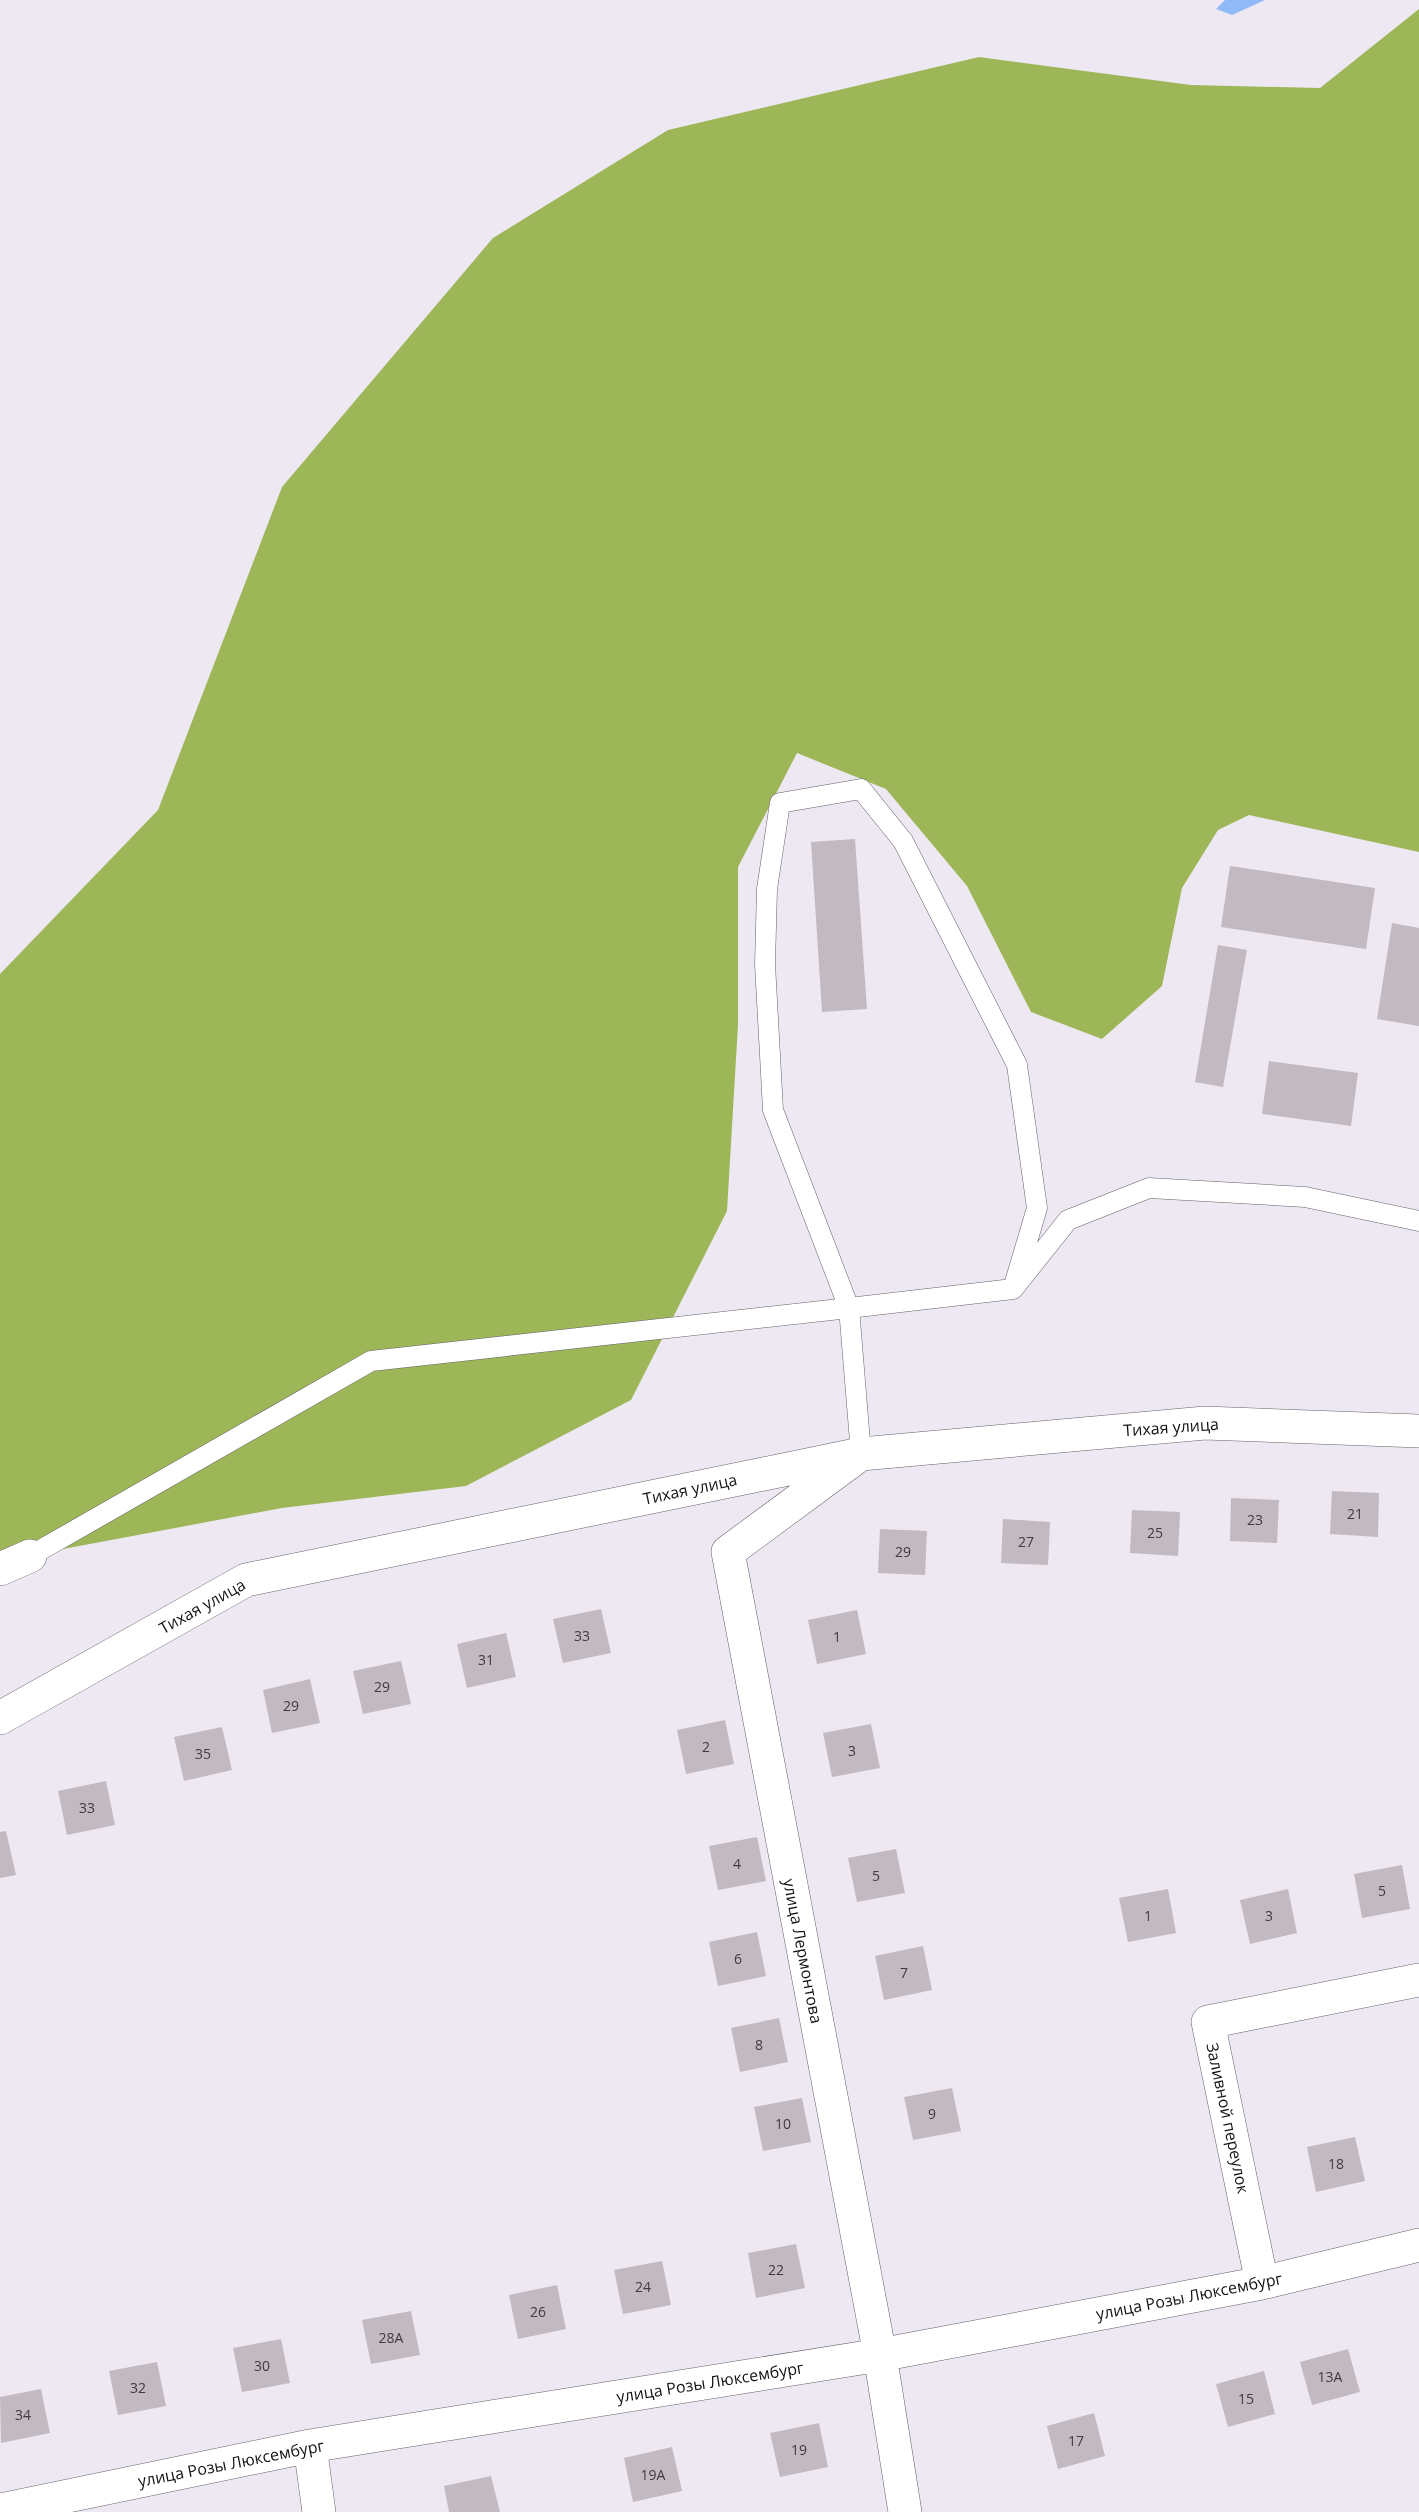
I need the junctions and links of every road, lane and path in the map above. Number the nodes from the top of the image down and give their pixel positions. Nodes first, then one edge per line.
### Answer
1 (1419, 1221) edge
2 (1013, 1289) junction
3 (849, 1308) junction
4 (1419, 1431) edge
5 (861, 1454) junction
6 (30, 1556) joint
7 (0, 1569) edge
8 (0, 1718) edge
9 (1419, 1980) edge
10 (1418, 2251) edge
11 (1262, 2283) junction
12 (879, 2355) junction
13 (310, 2446) junction
14 (0, 2510) edge
15 (319, 2512) edge
16 (905, 2512) edge

1 - 2 lane
2 - 3 lane
2 - 3 lane
3 - 5 lane
3 - 6 lane
4 - 5 street, Тихая улица
5 - 8 street, Тихая улица
5 - 12 street, улица Лермонтова
6 - 7 street
9 - 11 street, Заливной переулок
10 - 11 street, улица Розы Люксембург
11 - 12 street, улица Розы Люксембург
12 - 13 street, улица Розы Люксембург
12 - 16 street, улица Лермонтова
13 - 14 street, улица Розы Люксембург
13 - 15 street

